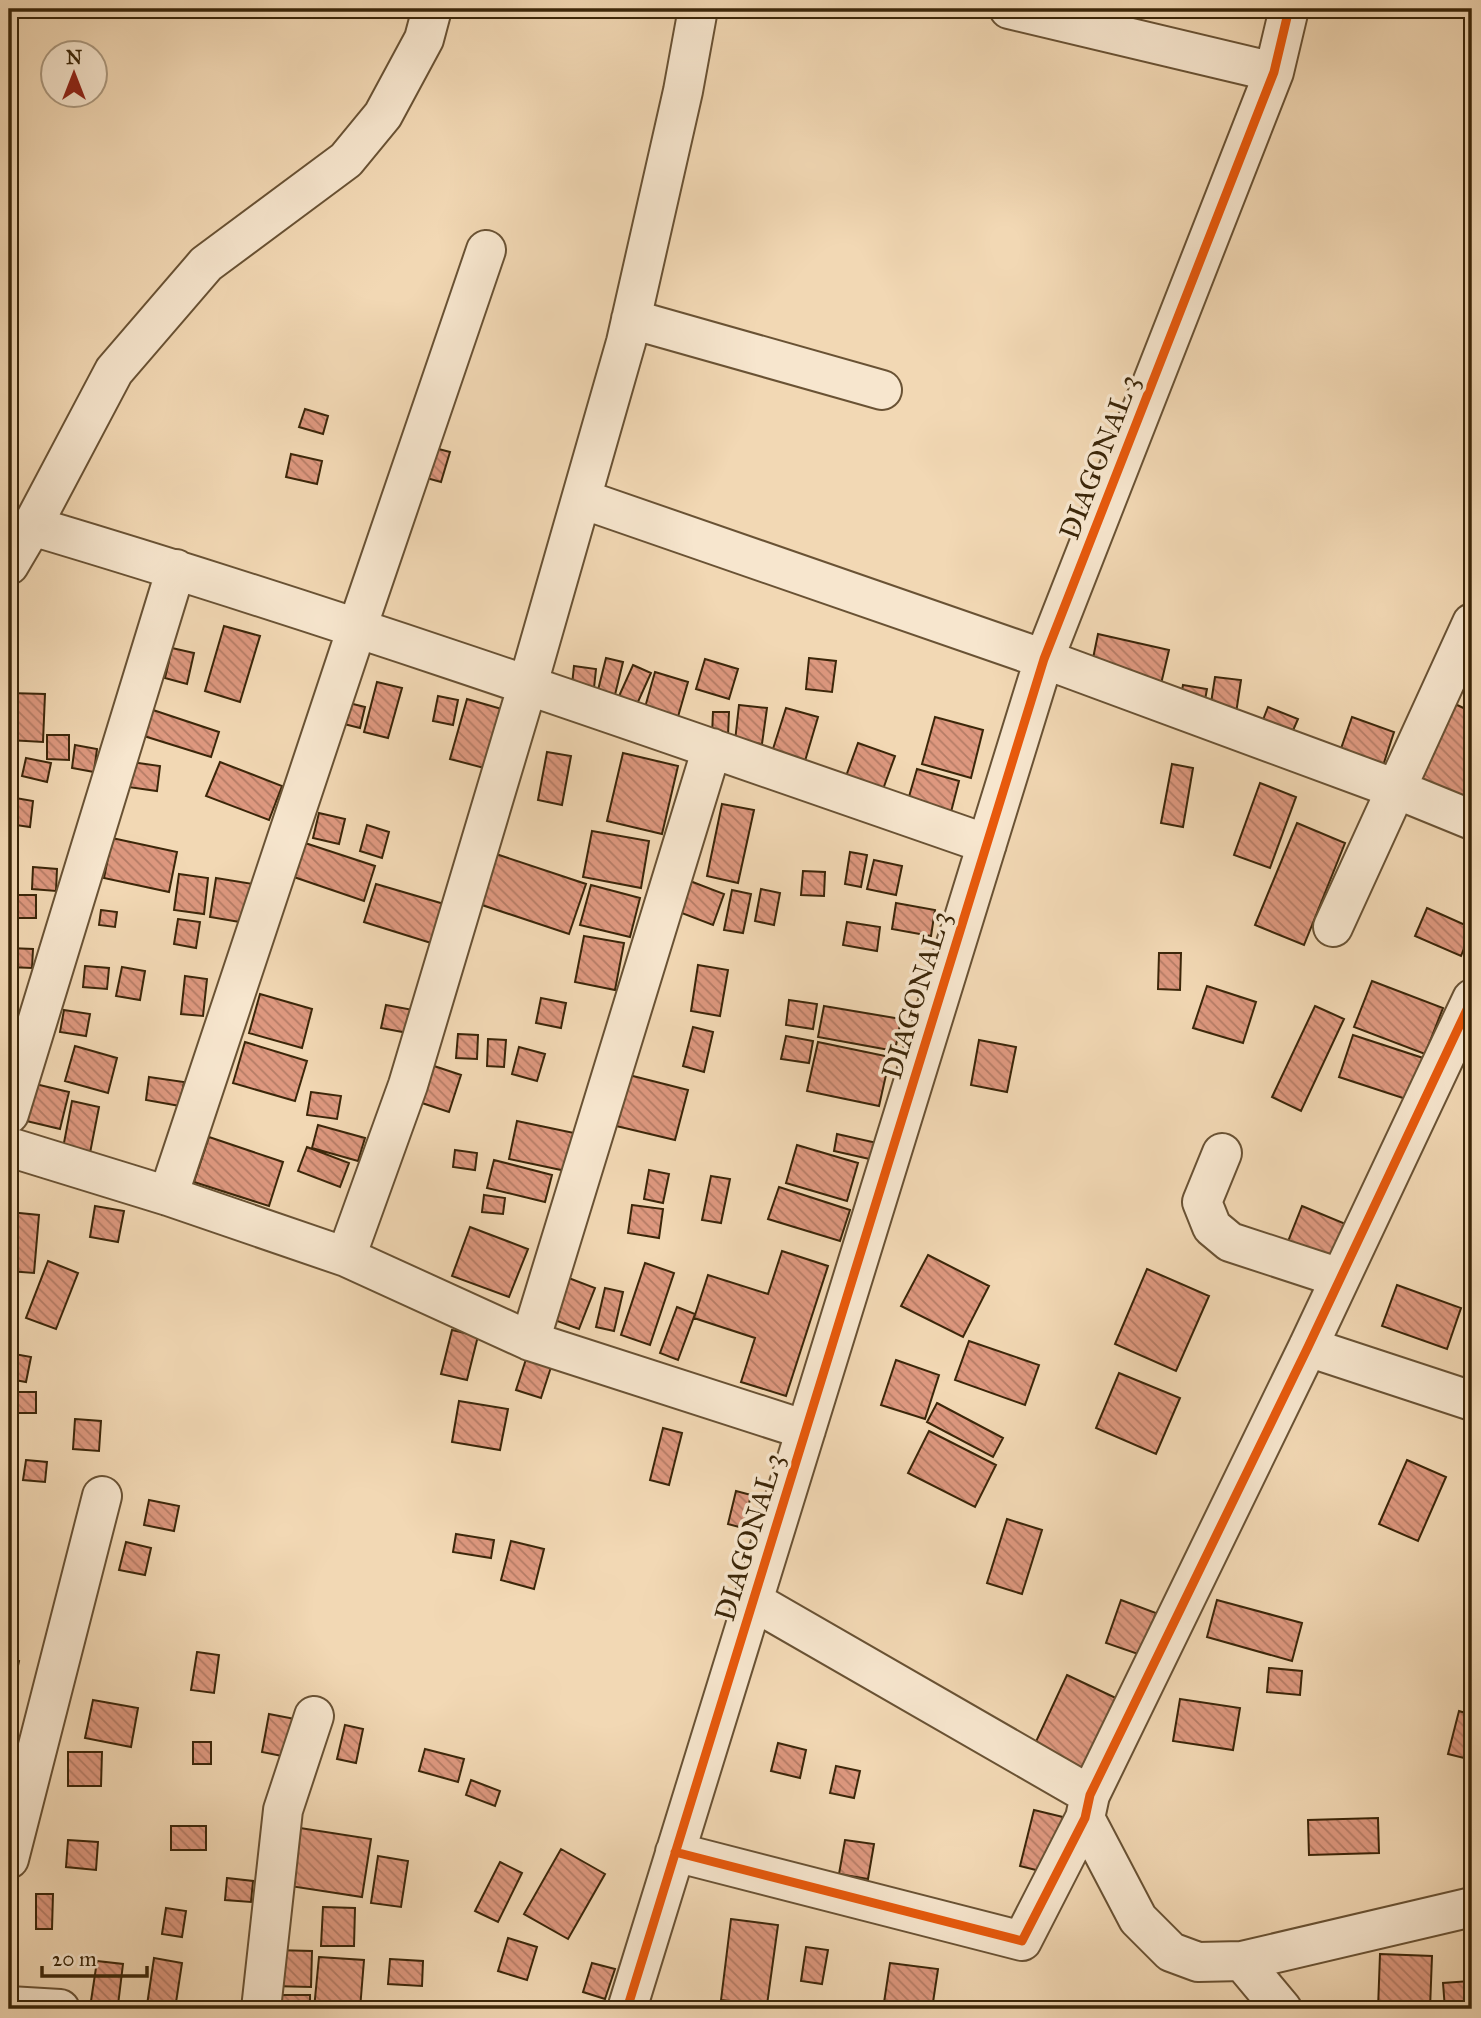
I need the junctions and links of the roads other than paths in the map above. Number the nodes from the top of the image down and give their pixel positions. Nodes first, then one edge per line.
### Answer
1 (432, 9) edge
2 (698, 9) edge
3 (1009, 9) edge
4 (1289, 9) edge
5 (1274, 72) junction
6 (486, 250) dead end
7 (631, 319) junction
8 (881, 390) dead end
9 (582, 499) junction
10 (32, 526) junction
11 (9, 565) edge
12 (176, 569) junction
13 (1472, 623) edge
14 (357, 628) junction
15 (1044, 659) junction
16 (528, 684) junction
17 (712, 748) junction
18 (1396, 789) junction
19 (1472, 820) edge
20 (987, 845) junction
21 (1333, 928) dead end
22 (1472, 999) edge
23 (9, 1114) edge
24 (9, 1147) edge
25 (1222, 1153) dead end
26 (168, 1196) junction
27 (346, 1256) junction
28 (1340, 1278) junction
29 (530, 1341) junction
30 (1308, 1347) junction
31 (1472, 1401) edge
32 (806, 1430) junction
33 (102, 1496) dead end
34 (752, 1601) junction
35 (314, 1716) dead end
36 (1088, 1807) junction
37 (675, 1852) junction
38 (9, 1859) edge
39 (1472, 1907) edge
40 (1242, 1961) junction
41 (9, 2006) edge
42 (60, 2009) edge
43 (261, 2009) edge
44 (626, 2009) edge
45 (1282, 2009) edge

1 - 10 street
2 - 7 street
3 - 5 street
4 - 5 street, DIAGONAL 3
5 - 15 street, DIAGONAL 3
6 - 14 street
7 - 8 street
7 - 9 street
9 - 15 street
9 - 16 street
10 - 11 street
10 - 12 street
12 - 14 street
12 - 23 street
13 - 18 street
14 - 16 street
14 - 26 street
15 - 18 street
15 - 20 street, DIAGONAL 3
16 - 17 street
16 - 27 street
17 - 20 street
17 - 29 street
18 - 19 street
18 - 21 street
20 - 32 street, DIAGONAL 3
22 - 28 street
24 - 26 street
25 - 28 street
26 - 27 street
27 - 29 street
28 - 30 street
29 - 32 street
30 - 31 street
30 - 36 street
32 - 34 street, DIAGONAL 3
33 - 38 street
34 - 36 street
34 - 37 street, DIAGONAL 3
35 - 43 street
36 - 37 street
36 - 40 street
37 - 44 street, DIAGONAL 3
39 - 40 street
40 - 45 street
41 - 42 street

